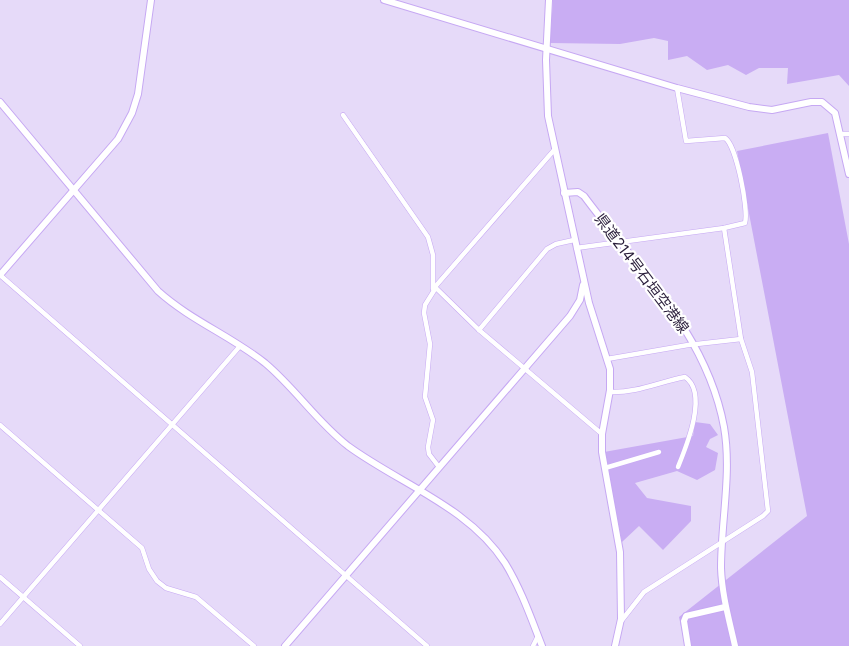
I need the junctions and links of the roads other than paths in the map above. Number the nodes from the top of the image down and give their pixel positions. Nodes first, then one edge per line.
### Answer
1 (151, 0) edge
2 (384, 0) edge
3 (549, 0) edge
4 (546, 49) junction
5 (677, 88) junction
6 (0, 102) edge
7 (343, 115) dead end
8 (841, 134) junction
9 (849, 134) edge
10 (555, 149) junction
11 (849, 174) edge
12 (74, 188) junction
13 (564, 193) junction
14 (724, 228) junction
15 (574, 240) junction
16 (620, 243) junction
17 (576, 248) junction
18 (0, 275) edge
19 (584, 279) junction
20 (435, 288) junction
21 (479, 330) junction
22 (741, 339) junction
23 (695, 344) junction
24 (240, 346) junction
25 (607, 358) junction
26 (525, 369) junction
27 (610, 392) junction
28 (0, 425) edge
29 (172, 425) junction
30 (602, 434) junction
31 (659, 452) dead end
32 (439, 467) junction
33 (678, 467) dead end
34 (605, 468) junction
35 (419, 490) junction
36 (98, 510) junction
37 (722, 543) junction
38 (346, 575) junction
39 (0, 577) edge
40 (23, 598) junction
41 (725, 607) junction
42 (620, 623) junction
43 (0, 624) edge
44 (540, 642) edge
45 (80, 646) edge
46 (254, 646) edge
47 (285, 646) edge
48 (428, 646) edge
49 (533, 646) edge
50 (615, 646) edge
51 (688, 646) edge
52 (735, 646) edge

1 - 12 street
2 - 4 street
3 - 4 street
4 - 5 street
4 - 10 street
5 - 8 street
5 - 14 street
6 - 12 street
7 - 20 street
8 - 9 street
8 - 11 street
10 - 13 street
10 - 20 street
12 - 18 street
12 - 24 street
13 - 15 street
13 - 16 street, 県道214号石垣空港線
14 - 16 street
14 - 22 street
15 - 17 street
15 - 21 street
16 - 17 street
16 - 23 street, 県道214号石垣空港線
17 - 19 street
18 - 29 street
19 - 25 street
19 - 26 street
20 - 21 street
20 - 32 street
21 - 26 street
22 - 23 street
22 - 37 street
23 - 25 street
23 - 37 street, 県道214号石垣空港線
24 - 29 street
24 - 35 street
25 - 27 street
26 - 30 street
26 - 32 street
27 - 30 street
27 - 33 street
28 - 36 street
29 - 36 street
29 - 38 street
30 - 34 street
31 - 34 street
32 - 35 street
34 - 42 street
35 - 38 street
35 - 44 street
36 - 40 street
36 - 46 street
37 - 41 street, 県道214号石垣空港線
37 - 42 street
38 - 47 street
38 - 48 street
39 - 40 street
40 - 43 street
40 - 45 street
41 - 51 street
41 - 52 street, 県道214号石垣空港線
42 - 50 street
44 - 49 street

